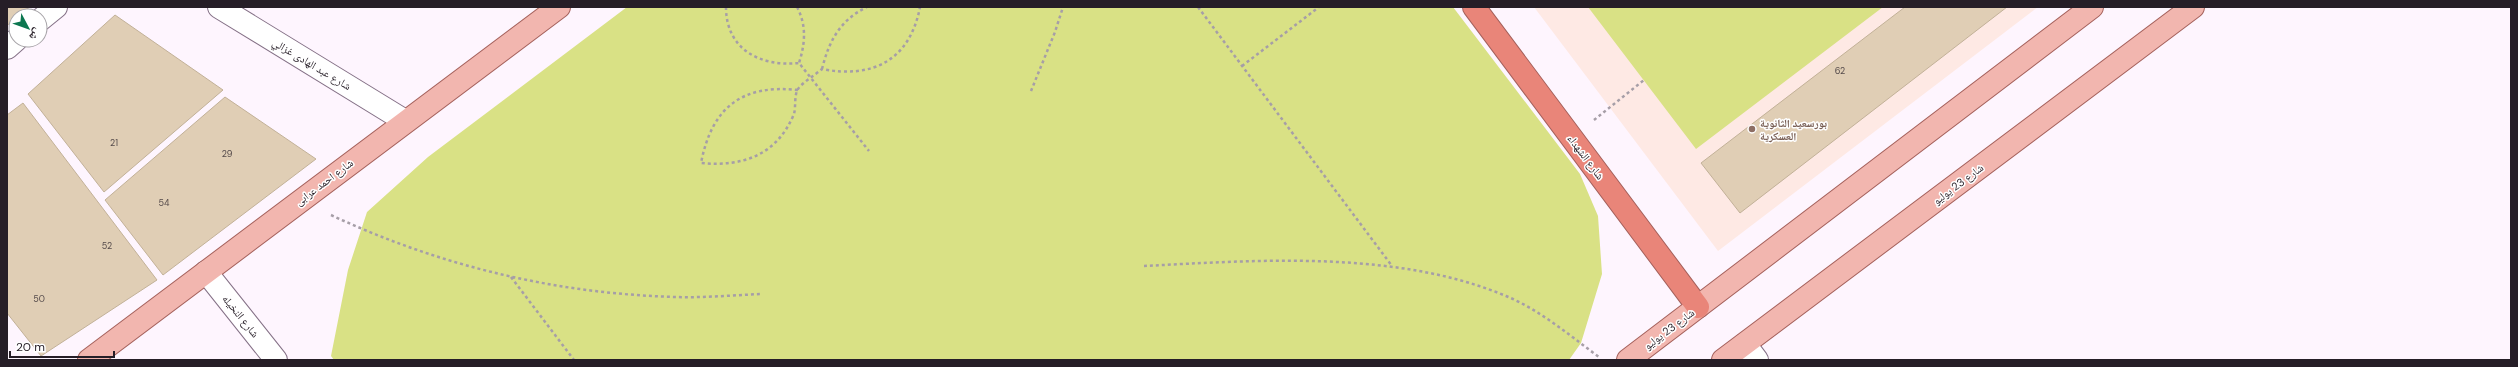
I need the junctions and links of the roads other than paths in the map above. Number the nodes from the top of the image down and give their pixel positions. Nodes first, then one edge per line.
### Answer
1 (56, 7) edge
2 (219, 7) edge
3 (559, 7) edge
4 (1474, 7) edge
5 (2092, 7) edge
6 (2193, 7) edge
7 (48, 14) edge
8 (405, 121) junction
9 (206, 272) junction
10 (1698, 307) junction
11 (1751, 352) edge
12 (90, 360) edge
13 (276, 360) edge
14 (1628, 360) edge
15 (1722, 360) edge

1 - 7 street
2 - 8 street, شارع عبد الهادى غزالي
3 - 8 main road, شارع احمد عرابى
4 - 10 highway, شارع الشهداء
5 - 10 main road, شارع 23 يوليو
6 - 11 main road, شارع 23 يوليو
8 - 9 main road, شارع احمد عرابى
9 - 12 main road, شارع احمد عرابى
9 - 13 street, شارع النخيله
10 - 14 main road, شارع 23 يوليو
11 - 15 main road, شارع 23 يوليو

